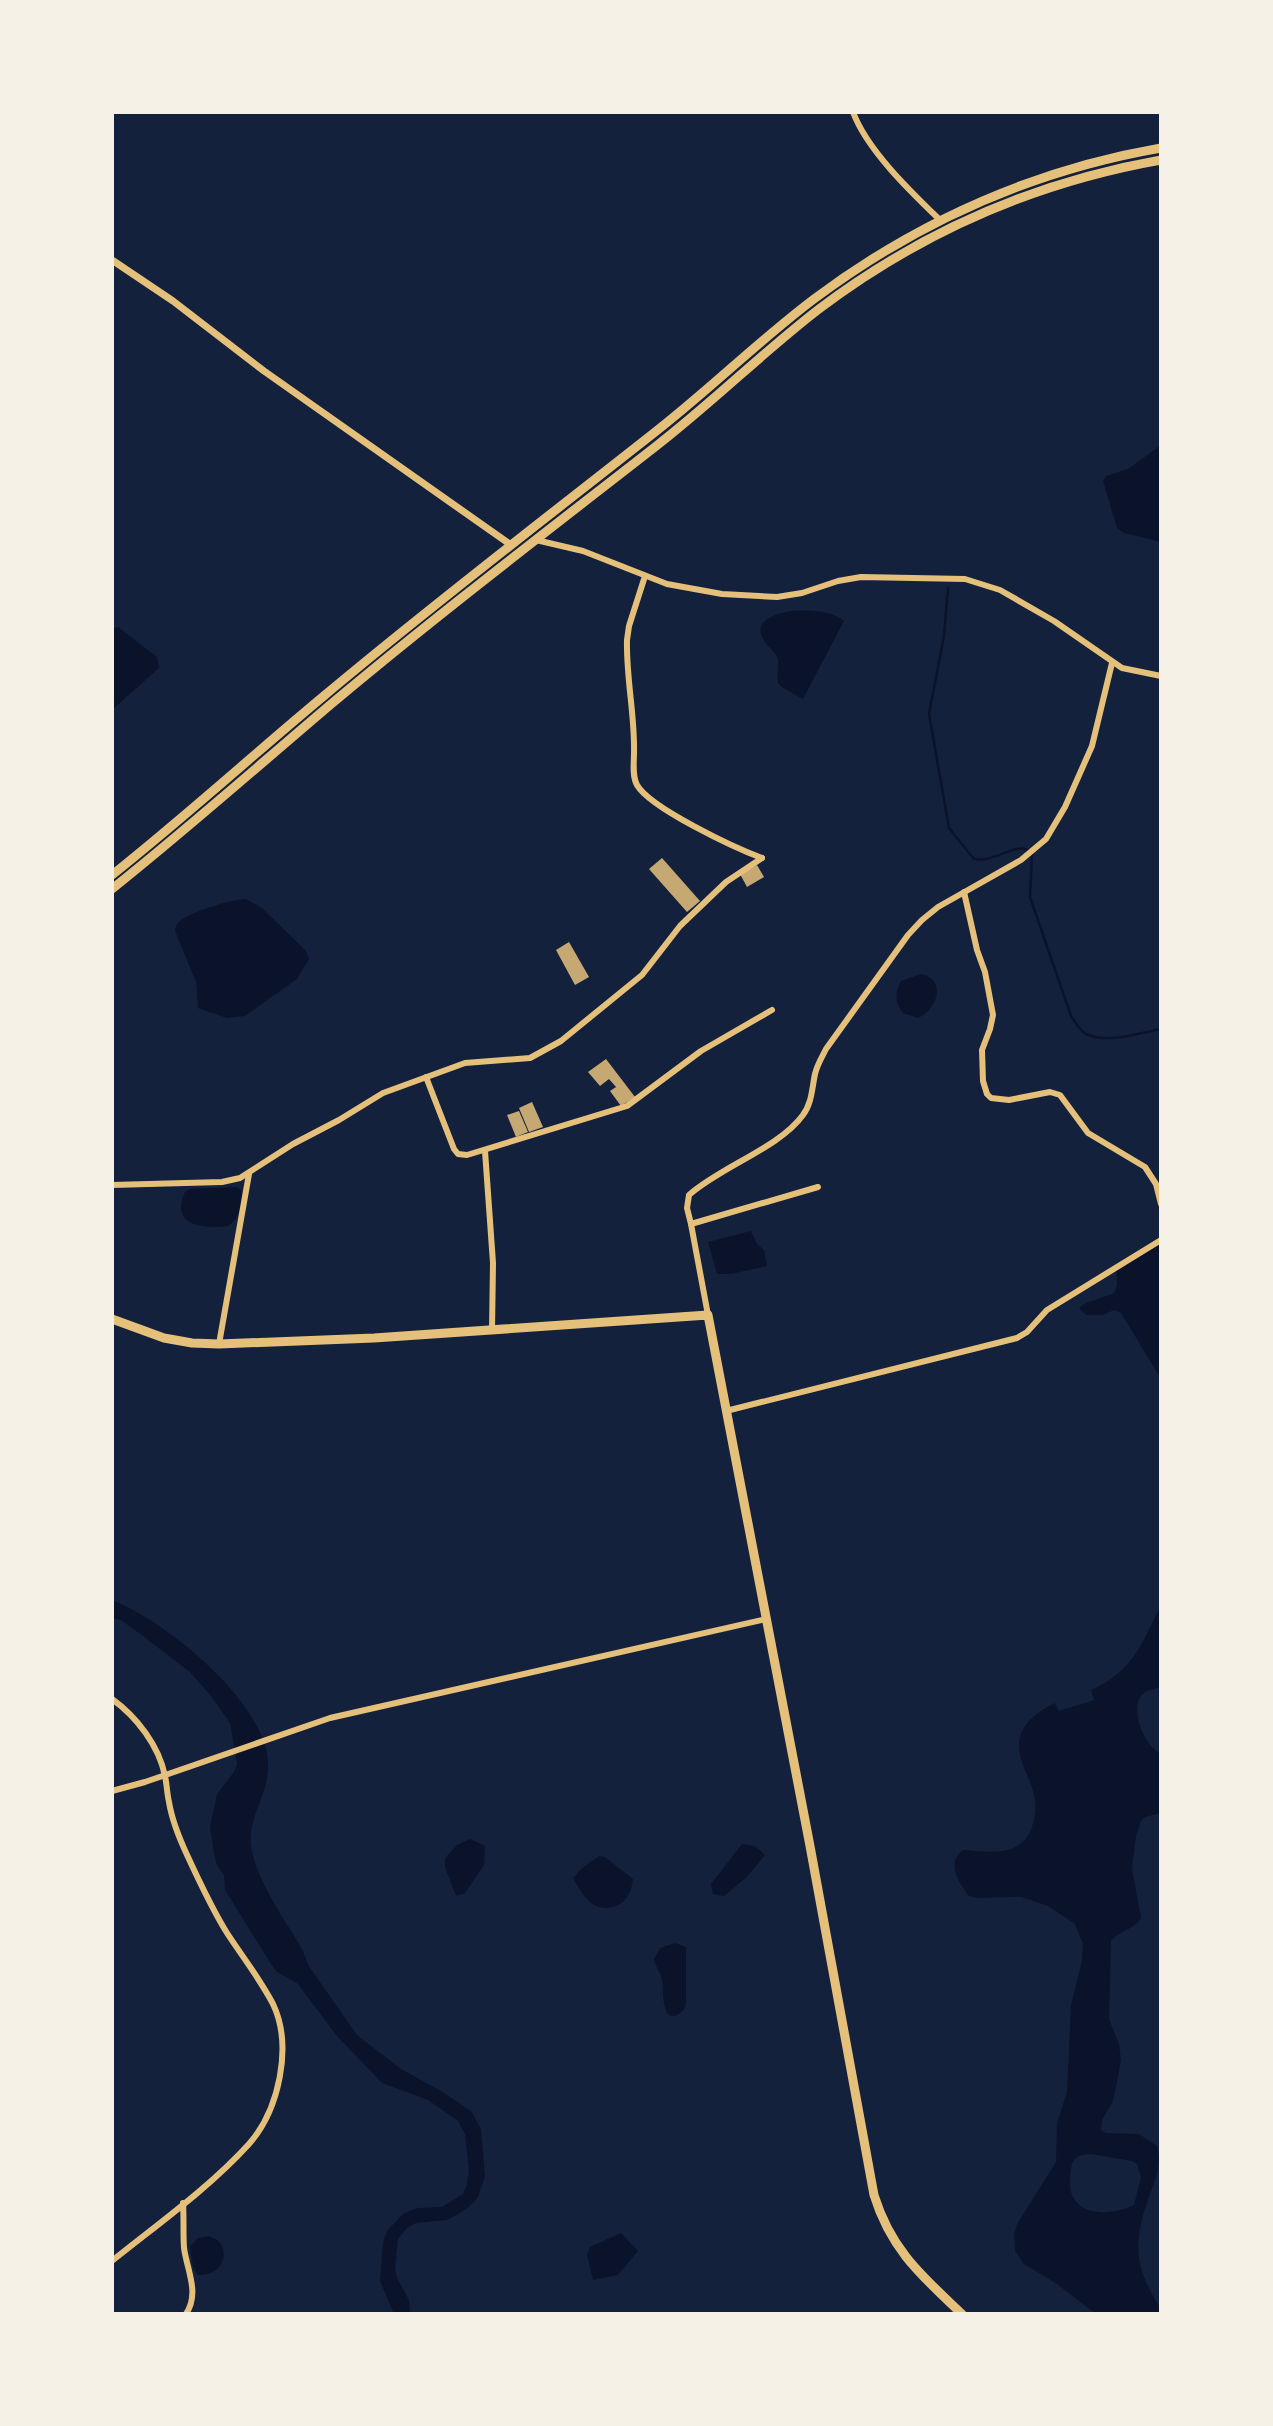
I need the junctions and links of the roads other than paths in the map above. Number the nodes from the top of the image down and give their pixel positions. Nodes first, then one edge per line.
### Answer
1 (853, 112) edge
2 (1161, 148) edge
3 (1161, 159) edge
4 (940, 220) junction
5 (112, 260) edge
6 (536, 540) junction
7 (511, 545) junction
8 (645, 576) junction
9 (1112, 663) junction
10 (1161, 676) edge
11 (112, 875) edge
12 (112, 890) edge
13 (964, 892) junction
14 (772, 1010) dead end
15 (426, 1077) junction
16 (485, 1151) junction
17 (248, 1174) junction
18 (112, 1185) edge
19 (818, 1187) dead end
20 (1161, 1204) edge
21 (691, 1224) junction
22 (1161, 1240) edge
23 (708, 1315) junction
24 (112, 1319) edge
25 (492, 1330) junction
26 (219, 1344) junction
27 (726, 1411) junction
28 (766, 1619) junction
29 (112, 1699) edge
30 (165, 1775) junction
31 (112, 1791) edge
32 (183, 2203) junction
33 (112, 2262) edge
34 (186, 2314) edge
35 (962, 2314) edge

1 - 4 street
2 - 4 main road
3 - 6 main road
4 - 7 main road
5 - 7 street
6 - 8 street
6 - 12 main road
7 - 11 main road
8 - 9 street
8 - 15 street
9 - 10 street
9 - 13 street
13 - 20 street
13 - 21 street
14 - 16 street
15 - 16 street
15 - 17 street
16 - 25 street
17 - 18 street
17 - 26 street
19 - 21 street
21 - 23 street
22 - 27 street
23 - 25 main road
23 - 27 main road
24 - 26 main road
25 - 26 main road
27 - 28 main road
28 - 30 street
28 - 35 main road
29 - 30 street
30 - 31 street
30 - 32 street
32 - 33 street
32 - 34 street

